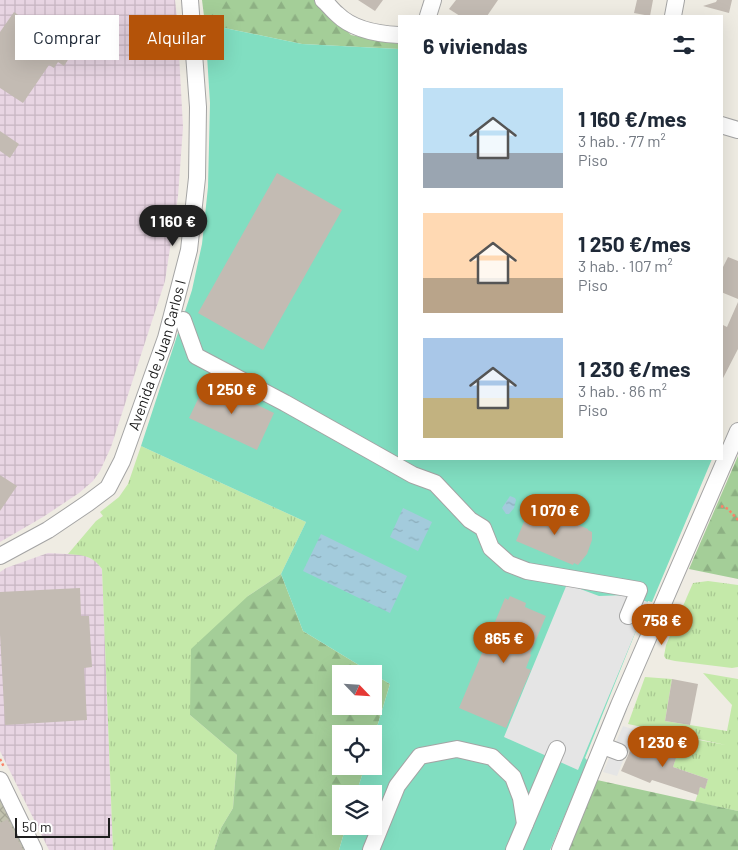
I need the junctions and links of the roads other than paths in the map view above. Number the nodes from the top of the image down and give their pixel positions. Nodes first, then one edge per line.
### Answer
1 (190, 0) edge
2 (323, 0) edge
3 (432, 0) edge
4 (676, 0) edge
5 (428, 15) edge
6 (673, 15) edge
7 (398, 35) edge
8 (723, 126) edge
9 (738, 130) edge
10 (183, 320) dead end
11 (738, 431) edge
12 (0, 556) edge
13 (628, 616) dead end
14 (603, 746) junction
15 (557, 749) dead end
16 (618, 752) dead end
17 (0, 780) edge
18 (525, 824) junction
19 (34, 850) edge
20 (371, 850) edge
21 (514, 850) edge
22 (560, 850) edge

1 - 12 street, Avenida de Juan Carlos I
2 - 7 street
3 - 5 street
4 - 6 street
8 - 9 street
10 - 13 street
11 - 14 street
14 - 16 street
14 - 22 street
15 - 18 street
17 - 19 street
18 - 20 street
18 - 21 street

